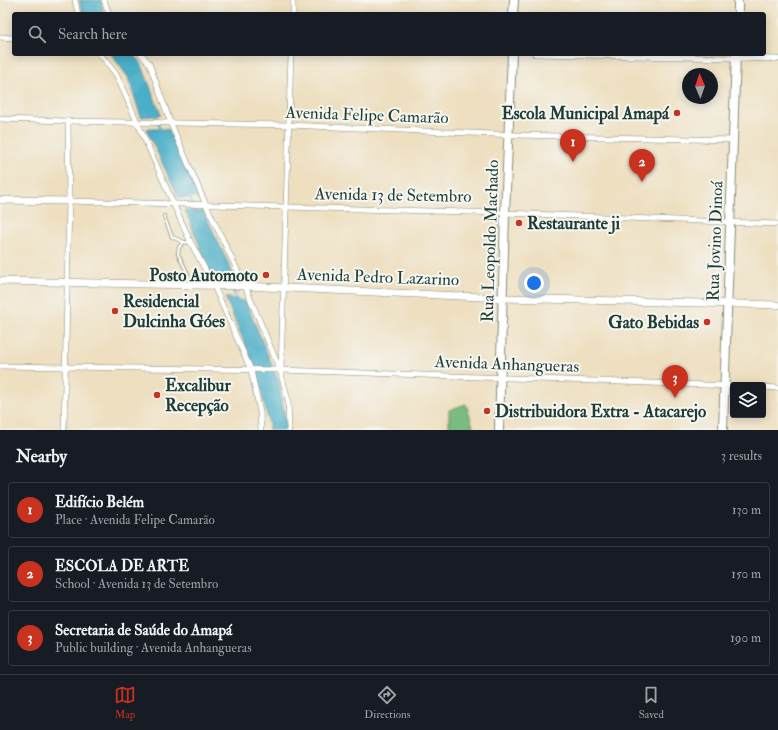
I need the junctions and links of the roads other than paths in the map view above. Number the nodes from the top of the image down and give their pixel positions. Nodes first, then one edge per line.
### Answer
1 (75, 0) edge
2 (104, 0) edge
3 (293, 0) edge
4 (514, 0) edge
5 (738, 0) edge
6 (78, 12) edge
7 (108, 12) edge
8 (292, 12) edge
9 (513, 12) edge
10 (738, 12) edge
11 (0, 37) edge
12 (12, 38) edge
13 (102, 56) edge
14 (143, 56) edge
15 (291, 56) edge
16 (512, 56) edge
17 (736, 56) edge
18 (778, 59) edge
19 (0, 119) edge
20 (68, 121) junction
21 (140, 122) junction
22 (168, 124) junction
23 (288, 126) junction
24 (508, 135) junction
25 (734, 140) junction
26 (0, 200) edge
27 (69, 201) junction
28 (174, 205) junction
29 (206, 205) junction
30 (285, 208) junction
31 (505, 213) junction
32 (164, 216) dead end
33 (731, 222) junction
34 (778, 224) edge
35 (184, 242) junction
36 (191, 243) junction
37 (188, 274) dead end
38 (0, 281) edge
39 (68, 282) junction
40 (214, 286) junction
41 (245, 286) junction
42 (282, 288) junction
43 (503, 298) junction
44 (728, 303) junction
45 (778, 305) edge
46 (0, 366) edge
47 (66, 368) junction
48 (252, 370) junction
49 (279, 370) junction
50 (500, 377) junction
51 (724, 386) junction
52 (730, 386) edge
53 (766, 387) edge
54 (778, 388) edge
55 (64, 430) edge
56 (261, 430) edge
57 (289, 430) edge
58 (499, 430) edge
59 (723, 430) edge

1 - 6 street
2 - 7 street
3 - 8 street
4 - 9 main road
5 - 10 main road
11 - 12 street
13 - 21 street
14 - 22 street
15 - 23 street
16 - 24 main road, Rua Leopoldo Machado
17 - 18 street
17 - 25 main road, Rua Jovino Dinoá
19 - 20 street, Avenida Felipe Camarão
20 - 21 street, Avenida Felipe Camarão
20 - 27 street
21 - 22 street, Avenida Felipe Camarão
21 - 28 street
22 - 23 street, Avenida Felipe Camarão
22 - 29 street
23 - 24 street, Avenida Felipe Camarão
23 - 30 street
24 - 25 street, Avenida Felipe Camarão
24 - 31 main road, Rua Leopoldo Machado
25 - 33 main road, Rua Jovino Dinoá
26 - 27 main road
27 - 28 street
27 - 39 street
28 - 29 street, Avenida 13 de Setembro
28 - 36 street
29 - 30 street, Avenida 13 de Setembro
29 - 41 street
30 - 31 street, Avenida 13 de Setembro
30 - 42 street
31 - 33 street, Avenida 13 de Setembro
31 - 43 main road, Rua Leopoldo Machado
32 - 35 lane
33 - 34 street, Avenida 13 de Setembro
33 - 44 main road, Rua Jovino Dinoá
35 - 36 lane
35 - 37 lane
36 - 40 street
38 - 39 main road, Avenida Pedro Lazarino
39 - 40 main road, Avenida Pedro Lazarino
39 - 47 street
40 - 41 main road, Avenida Pedro Lazarino
40 - 48 street
41 - 42 main road, Avenida Pedro Lazarino
41 - 49 street
42 - 43 main road, Avenida Pedro Lazarino
42 - 49 street
43 - 44 main road, Avenida Pedro Lazarino
43 - 50 main road, Rua Leopoldo Machado
44 - 45 main road, Avenida Pedro Lazarino
44 - 51 main road, Rua Jovino Dinoá
46 - 47 street
47 - 48 street
47 - 55 street
48 - 49 street, Avenida Anhangueras
48 - 56 street
49 - 50 street, Avenida Anhangueras
49 - 57 street
50 - 51 street, Avenida Anhangueras
50 - 58 main road, Rua Leopoldo Machado
51 - 52 street, Avenida Anhangueras
51 - 59 main road, Rua Jovino Dinoá
53 - 54 street

